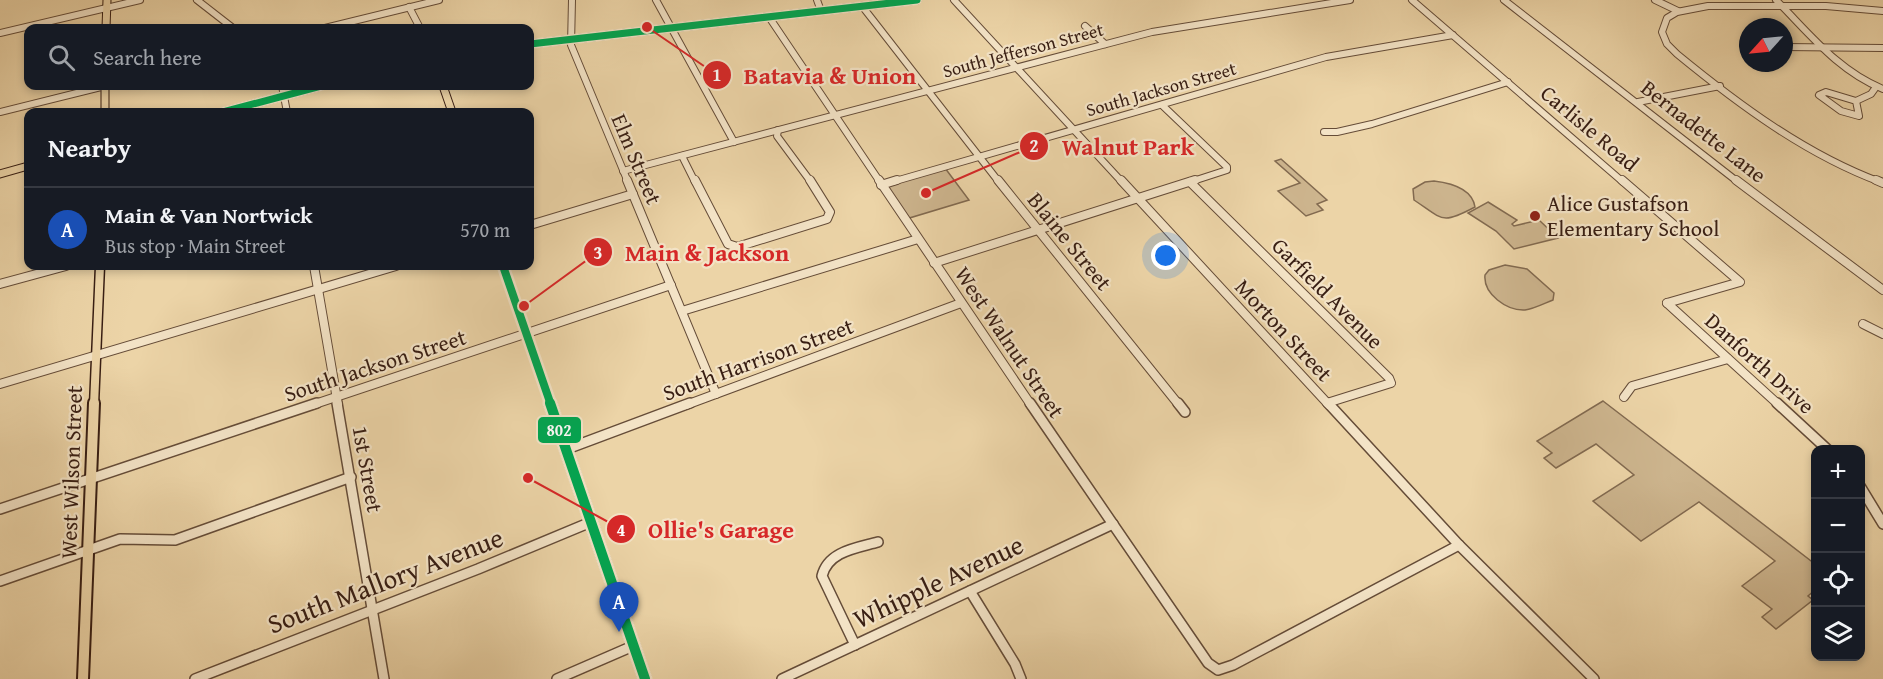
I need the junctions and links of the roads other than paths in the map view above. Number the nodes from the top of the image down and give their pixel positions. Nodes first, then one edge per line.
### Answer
1 (140, 0) edge
2 (197, 0) edge
3 (439, 0) edge
4 (572, 0) edge
5 (656, 0) edge
6 (817, 0) edge
7 (916, 0) edge
8 (954, 0) edge
9 (1350, 0) edge
10 (1412, 0) edge
11 (1504, 0) edge
12 (1655, 0) edge
13 (1776, 0) edge
14 (872, 2) edge
15 (107, 4) edge
16 (862, 6) junction
17 (1783, 6) junction
18 (409, 7) junction
19 (821, 11) junction
20 (1678, 11) junction
21 (1883, 11) edge
22 (769, 17) junction
23 (33, 24) edge
24 (106, 24) edge
25 (228, 24) edge
26 (341, 24) edge
27 (418, 24) edge
28 (24, 26) edge
29 (1085, 26) dead end
30 (670, 28) junction
31 (0, 33) edge
32 (1453, 35) junction
33 (570, 39) junction
34 (534, 44) edge
35 (1105, 44) junction
36 (1793, 47) edge
37 (1825, 48) junction
38 (1883, 48) edge
39 (1016, 68) junction
40 (1508, 82) junction
41 (1720, 86) junction
42 (1879, 88) edge
43 (89, 90) edge
44 (105, 90) edge
45 (283, 90) edge
46 (306, 90) edge
47 (444, 90) edge
48 (927, 91) junction
49 (284, 96) junction
50 (1856, 101) junction
51 (1638, 102) junction
52 (1162, 105) junction
53 (105, 108) edge
54 (238, 108) edge
55 (286, 108) edge
56 (451, 108) edge
57 (0, 112) edge
58 (834, 115) junction
59 (778, 130) junction
60 (1073, 131) junction
61 (1324, 132) dead end
62 (734, 142) junction
63 (682, 156) junction
64 (980, 157) junction
65 (24, 167) edge
66 (623, 171) junction
67 (0, 174) edge
68 (1190, 182) junction
69 (1883, 183) edge
70 (882, 185) junction
71 (633, 194) junction
72 (1137, 199) junction
73 (534, 224) edge
74 (1039, 231) junction
75 (918, 239) junction
76 (934, 263) junction
77 (51, 270) edge
78 (100, 270) edge
79 (315, 270) edge
80 (382, 270) edge
81 (504, 270) edge
82 (0, 284) edge
83 (671, 285) junction
84 (318, 289) junction
85 (1883, 290) edge
86 (961, 303) junction
87 (1667, 303) joint
88 (682, 311) junction
89 (1863, 324) dead end
90 (526, 333) junction
91 (1883, 334) edge
92 (95, 356) junction
93 (1728, 358) junction
94 (0, 384) edge
95 (716, 394) junction
96 (337, 397) junction
97 (1624, 397) dead end
98 (1327, 403) junction
99 (1185, 412) dead end
100 (1823, 445) edge
101 (567, 449) junction
102 (351, 477) junction
103 (90, 479) junction
104 (1865, 494) edge
105 (0, 509) edge
106 (591, 522) junction
107 (1113, 524) junction
108 (1883, 524) edge
109 (878, 542) dead end
110 (1459, 544) junction
111 (88, 550) junction
112 (0, 581) edge
113 (970, 591) junction
114 (374, 608) junction
115 (855, 645) junction
116 (633, 646) junction
117 (83, 679) edge
118 (195, 679) edge
119 (384, 679) edge
120 (557, 679) edge
121 (645, 679) edge
122 (782, 679) edge
123 (1021, 679) edge
124 (1594, 679) edge

1 - 15 street
2 - 25 street
3 - 18 street
4 - 33 street, Elm Street
5 - 30 street
6 - 19 street
7 - 14 main road
8 - 39 street, Morton Street
9 - 35 street, South Jefferson Street
10 - 32 street, Carlisle Road
11 - 51 street, Bernadette Lane
12 - 20 street
13 - 17 street
14 - 16 main road
15 - 23 street
15 - 24 main road
16 - 19 main road
16 - 48 street, Blaine Street
17 - 20 street
17 - 21 street
17 - 37 street
18 - 26 street
18 - 27 street
19 - 22 main road
20 - 41 street
22 - 30 main road
22 - 58 street, West Walnut Street
28 - 31 street
29 - 35 street
30 - 33 main road
30 - 62 street
32 - 40 street, Carlisle Road
32 - 52 street, South Jackson Street
33 - 34 main road
33 - 66 street, Elm Street
35 - 39 street, South Jefferson Street
36 - 37 street
37 - 38 street
37 - 42 street
39 - 48 street, South Jefferson Street
39 - 60 street, Morton Street
40 - 61 street
40 - 87 street, Carlisle Road
41 - 51 street
41 - 69 street
42 - 50 street
43 - 57 street
44 - 53 main road
45 - 49 street
46 - 49 main road
47 - 56 main road
48 - 58 street, South Jefferson Street
48 - 64 street, Blaine Street
49 - 54 main road
49 - 55 street
50 - 50 street
51 - 85 street, Bernadette Lane
52 - 60 street, South Jackson Street
52 - 68 street
58 - 59 street, South Jefferson Street
58 - 70 street, West Walnut Street
59 - 62 street, South Jefferson Street
59 - 63 street
60 - 64 street, South Jackson Street
60 - 72 street, Morton Street
62 - 63 street, South Jefferson Street
63 - 66 street, South Jefferson Street
64 - 70 street, South Jackson Street
64 - 74 street, Blaine Street
65 - 67 main road
66 - 71 street, Elm Street
68 - 72 street
68 - 98 street, Garfield Avenue
70 - 75 street, West Walnut Street
71 - 73 street
71 - 83 street, Elm Street
72 - 74 street
72 - 98 street, Morton Street
74 - 76 street
74 - 99 street, Blaine Street
75 - 76 street, West Walnut Street
75 - 88 street
76 - 86 street, West Walnut Street
77 - 82 street
78 - 92 main road, West Wilson Street
79 - 84 street, 1st Street
80 - 84 street
81 - 90 main road
83 - 88 street, Elm Street
83 - 90 street, South Jackson Street
84 - 92 street
84 - 96 street, 1st Street
86 - 95 street, South Harrison Street
86 - 107 street, West Walnut Street
87 - 93 street, Danforth Drive
88 - 95 street, Elm Street
89 - 91 street
90 - 96 street, South Jackson Street
90 - 101 main road
92 - 94 street
92 - 103 main road, West Wilson Street
93 - 97 street
93 - 100 street, Danforth Drive
95 - 101 street, South Harrison Street
96 - 102 street, 1st Street
96 - 103 street, South Jackson Street
98 - 110 street, Morton Street
101 - 106 main road
102 - 111 street
102 - 114 street, 1st Street
103 - 105 street, South Jackson Street
103 - 111 main road, West Wilson Street
104 - 108 street
106 - 114 street, South Mallory Avenue
106 - 116 main road
107 - 110 street, West Walnut Street
107 - 113 street, Whipple Avenue
109 - 115 street
110 - 124 street, Morton Street
111 - 112 street
111 - 117 main road, West Wilson Street
113 - 115 street, Whipple Avenue
113 - 123 street
114 - 118 street, South Mallory Avenue
114 - 119 street, 1st Street
115 - 122 street, Whipple Avenue
116 - 120 street
116 - 121 main road

